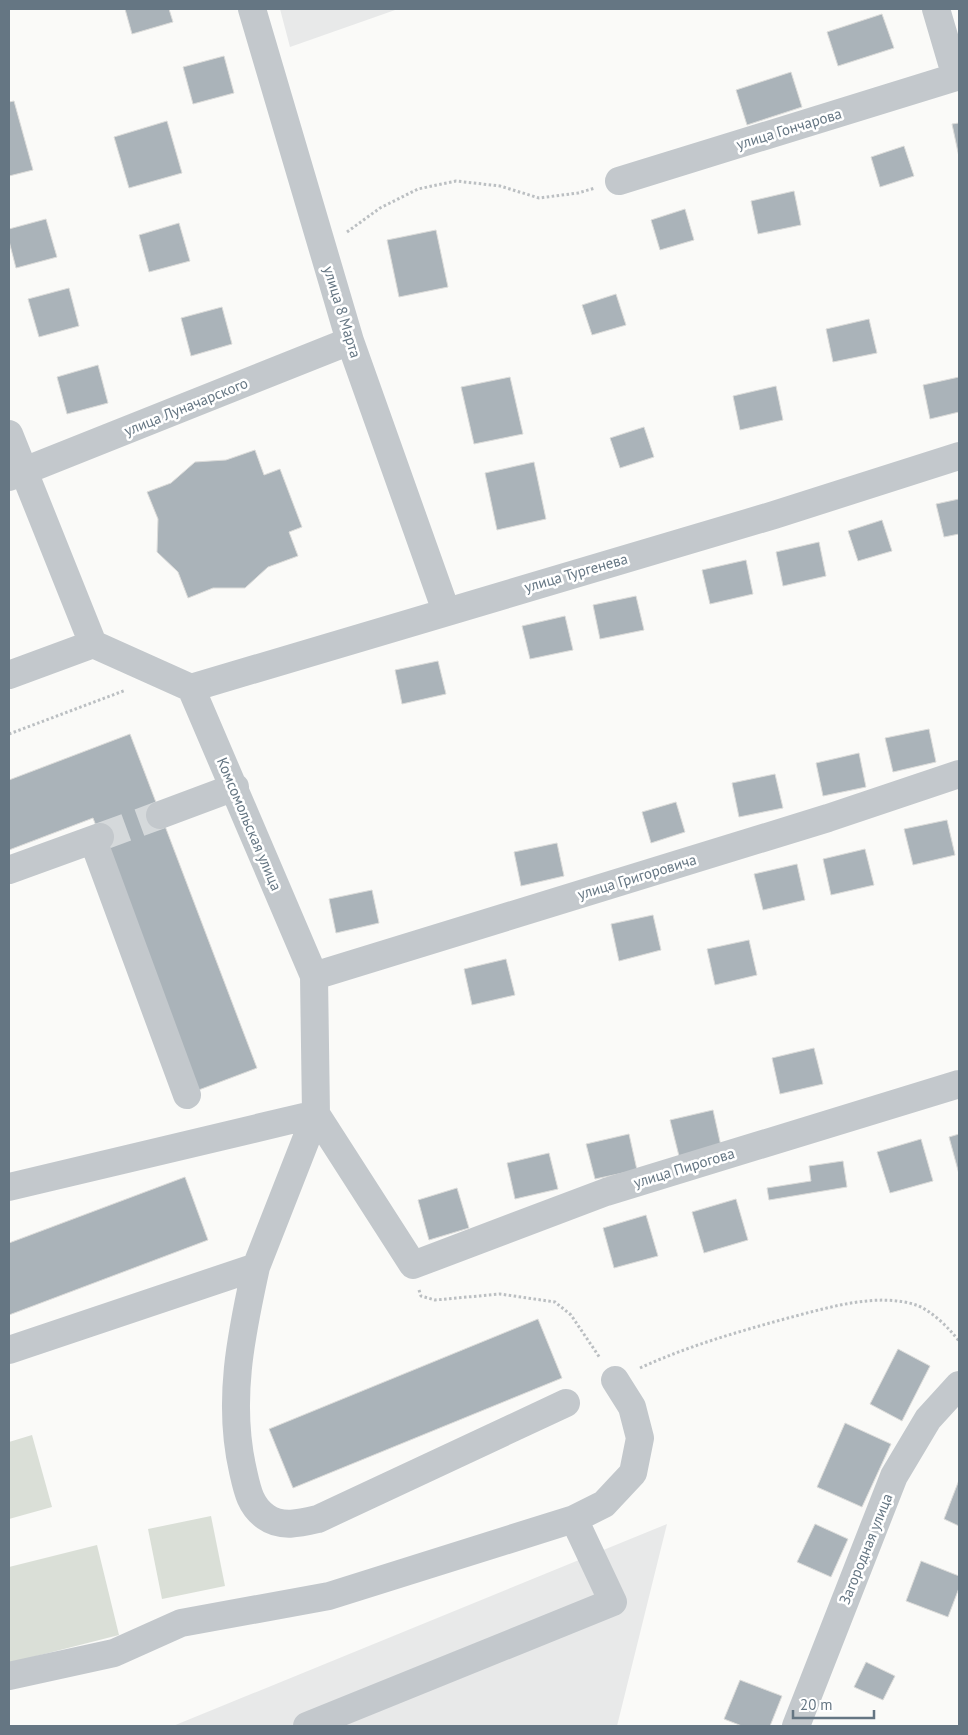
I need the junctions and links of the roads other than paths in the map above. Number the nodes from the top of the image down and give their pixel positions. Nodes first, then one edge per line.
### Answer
1 (252, 9) edge
2 (936, 9) edge
3 (957, 77) edge
4 (619, 181) road end
5 (350, 341) junction
6 (9, 434) edge
7 (959, 456) edge
8 (16, 475) edge
9 (446, 611) junction
10 (93, 644) junction
11 (9, 675) edge
12 (191, 688) junction
13 (959, 774) edge
14 (234, 787) junction
15 (160, 815) tunnel mouth
16 (9, 870) edge
17 (314, 976) junction
18 (959, 1084) edge
19 (187, 1095) dead end
20 (316, 1114) junction
21 (9, 1187) edge
22 (256, 1267) junction
23 (9, 1350) edge
24 (615, 1380) road end
25 (959, 1384) edge
26 (566, 1403) dead end
27 (574, 1520) junction
28 (9, 1676) edge
29 (306, 1726) edge
30 (796, 1726) edge

1 - 5 street, улица 8 Марта
2 - 3 street
3 - 4 street, улица Гончарова
5 - 8 street, улица Луначарского
5 - 9 street, улица 8 Марта
6 - 8 street
7 - 9 street, улица Тургенева
8 - 10 street
9 - 12 street, улица Тургенева
10 - 11 street
10 - 12 street
12 - 14 street, Комсомольская улица
13 - 17 street, улица Григоровича
14 - 15 street
14 - 17 street, Комсомольская улица
16 - 19 street
17 - 20 street, Комсомольская улица
18 - 20 street, улица Пирогова
20 - 21 street
20 - 22 street
22 - 23 street
22 - 26 street
24 - 27 street
25 - 30 street, Загородная улица
27 - 28 street
27 - 29 street

